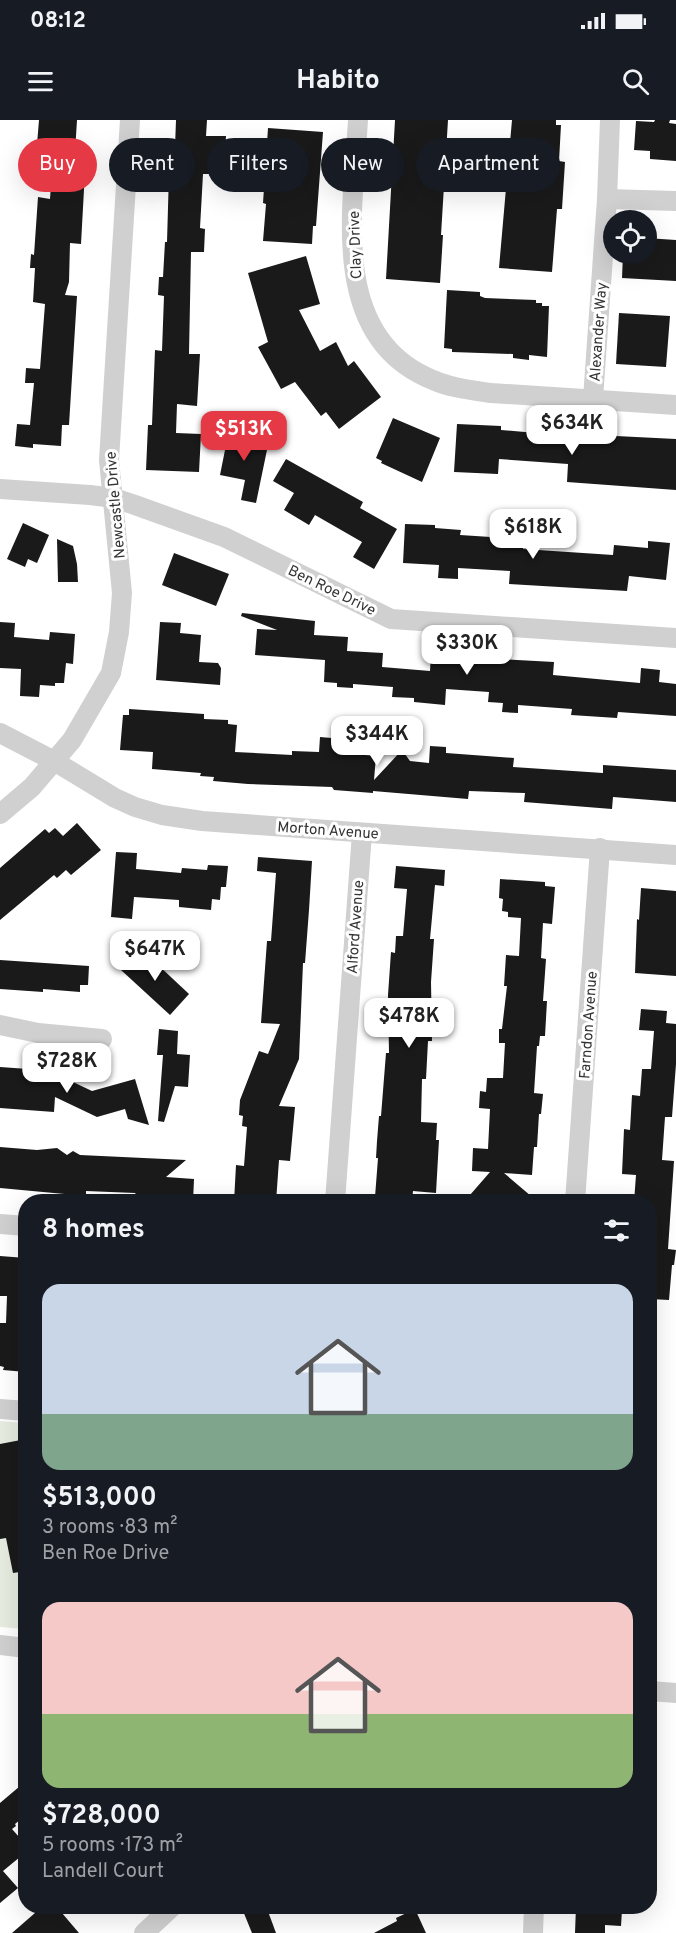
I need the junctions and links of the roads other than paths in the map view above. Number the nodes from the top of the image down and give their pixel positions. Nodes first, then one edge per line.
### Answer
1 (130, 120) edge
2 (358, 120) edge
3 (610, 120) edge
4 (607, 198) junction
5 (676, 201) edge
6 (593, 399) junction
7 (676, 405) edge
8 (0, 489) edge
9 (114, 498) junction
10 (676, 638) edge
11 (0, 733) edge
12 (54, 761) junction
13 (0, 814) edge
14 (362, 833) junction
15 (600, 848) junction
16 (676, 855) edge
17 (0, 1025) edge
18 (102, 1039) dead end
19 (337, 1194) edge
20 (576, 1194) edge
21 (0, 1224) edge
22 (18, 1225) edge
23 (0, 1408) edge
24 (18, 1410) edge
25 (0, 1646) edge
26 (18, 1647) edge
27 (657, 1692) edge
28 (676, 1693) edge
29 (164, 1914) edge
30 (534, 1914) edge
31 (144, 1933) edge
32 (533, 1933) edge

1 - 9 street, Newcastle Drive
2 - 6 street, Clay Drive
3 - 4 street, Alexander Way
4 - 5 street
4 - 6 street, Alexander Way
6 - 7 street, Clay Drive
8 - 9 street, Ben Roe Drive
9 - 10 street, Ben Roe Drive
9 - 12 street, Newcastle Drive
11 - 12 street, Morton Avenue
12 - 13 street, Newcastle Drive
12 - 14 street, Morton Avenue
14 - 15 street, Morton Avenue
14 - 19 street, Alford Avenue
15 - 16 street, Morton Avenue
15 - 20 street, Farndon Avenue
17 - 18 street
21 - 22 street
23 - 24 street
25 - 26 street
27 - 28 street
29 - 31 street
30 - 32 street

